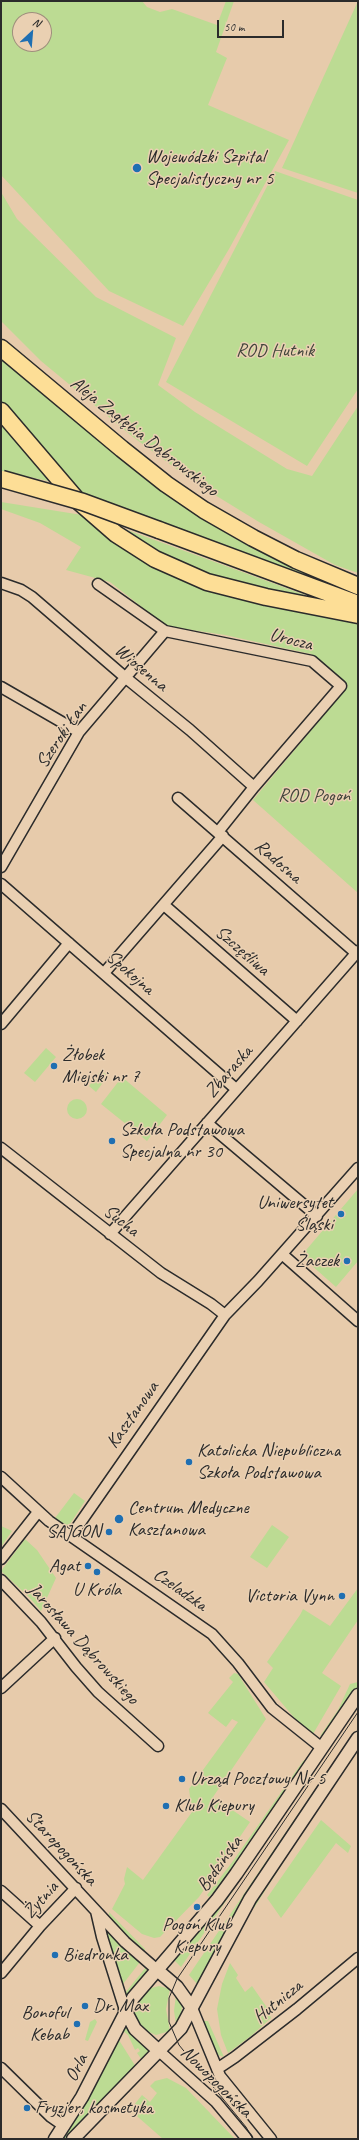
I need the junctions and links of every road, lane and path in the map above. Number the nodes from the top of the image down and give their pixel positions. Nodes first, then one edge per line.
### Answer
1 (1, 340) edge
2 (1, 348) edge
3 (30, 373) junction
4 (1, 411) edge
5 (2, 479) edge
6 (1, 583) edge
7 (98, 584) dead end
8 (358, 586) edge
9 (358, 604) edge
10 (358, 615) edge
11 (164, 630) junction
12 (126, 678) junction
13 (1, 687) edge
14 (79, 732) junction
15 (254, 786) junction
16 (178, 798) dead end
17 (220, 834) junction
18 (1, 867) edge
19 (1, 884) edge
20 (164, 905) junction
21 (69, 943) junction
22 (357, 952) edge
23 (104, 973) junction
24 (296, 1021) junction
25 (1, 1024) edge
26 (236, 1089) junction
27 (207, 1123) junction
28 (1, 1148) edge
29 (358, 1168) edge
30 (317, 1216) junction
31 (110, 1234) junction
32 (282, 1254) junction
33 (225, 1315) junction
34 (358, 1321) edge
35 (1, 1477) edge
36 (38, 1512) junction
37 (71, 1536) junction
38 (1, 1559) edge
39 (1, 1580) edge
40 (54, 1638) junction
41 (1, 1688) edge
42 (358, 1695) edge
43 (358, 1738) edge
44 (158, 1746) dead end
45 (322, 1748) junction
46 (1, 1809) edge
47 (76, 1888) junction
48 (1, 1891) edge
49 (96, 1910) junction
50 (40, 1926) junction
51 (358, 1958) edge
52 (156, 1969) junction
53 (1, 1973) edge
54 (192, 2008) junction
55 (125, 2010) junction
56 (159, 2051) junction
57 (1, 2068) edge
58 (217, 2069) junction
59 (64, 2126) junction
60 (55, 2139) edge
61 (73, 2139) edge
62 (247, 2139) edge
63 (271, 2139) edge

1 - 3 main road
2 - 3 main road, Aleja Zagłębia Dąbrowskiego
3 - 8 main road, Aleja Zagłębia Dąbrowskiego
4 - 10 main road
5 - 9 main road, bridge
6 - 12 street, Wiosenna
7 - 11 street, Urocza
11 - 12 street, Szeroki Łan
11 - 15 street, Urocza
12 - 14 street, Szeroki Łan
12 - 15 street, Wiosenna
13 - 14 street
14 - 18 street, Szeroki Łan
15 - 17 street, Urocza
16 - 17 street, Radosna
17 - 20 street, Urocza
17 - 22 street, Radosna
19 - 21 street, Spokojna
20 - 23 street, Urocza
20 - 24 street, Szczęśliwa
21 - 23 street, Spokojna
21 - 25 street
22 - 24 street, Zbaraska
23 - 26 street, Spokojna
24 - 26 street, Zbaraska
26 - 27 street, Zbaraska
27 - 30 street
27 - 31 street, Zbaraska
28 - 31 street, Sucha
29 - 30 street, Kasztanowa
30 - 32 street, Kasztanowa
31 - 33 street, Sucha
32 - 33 street, Kasztanowa
32 - 34 street
33 - 37 street, Kasztanowa
35 - 36 street, Czeladzka
36 - 37 street, Czeladzka
36 - 38 street
37 - 45 street, Czeladzka
39 - 40 street, Jarosława Dąbrowskiego
40 - 41 street
40 - 44 street, Jarosława Dąbrowskiego
42 - 45 street, Będzińska
43 - 54 street
45 - 52 street, Będzińska
46 - 47 street, Staropogońska
47 - 49 street, Staropogońska
47 - 50 street, Żytnia
48 - 50 street
49 - 52 street, Staropogońska
49 - 55 street, Staropogońska
50 - 53 street, Żytnia
51 - 58 street, Hutnicza
52 - 54 street
52 - 55 street, Będzińska
54 - 56 street
54 - 58 street, Nowopogońska
55 - 56 street
55 - 59 street, Orla
56 - 61 street
56 - 62 street, Nowopogońska
57 - 59 street
58 - 63 street, Nowopogońska
59 - 60 street, Orla

